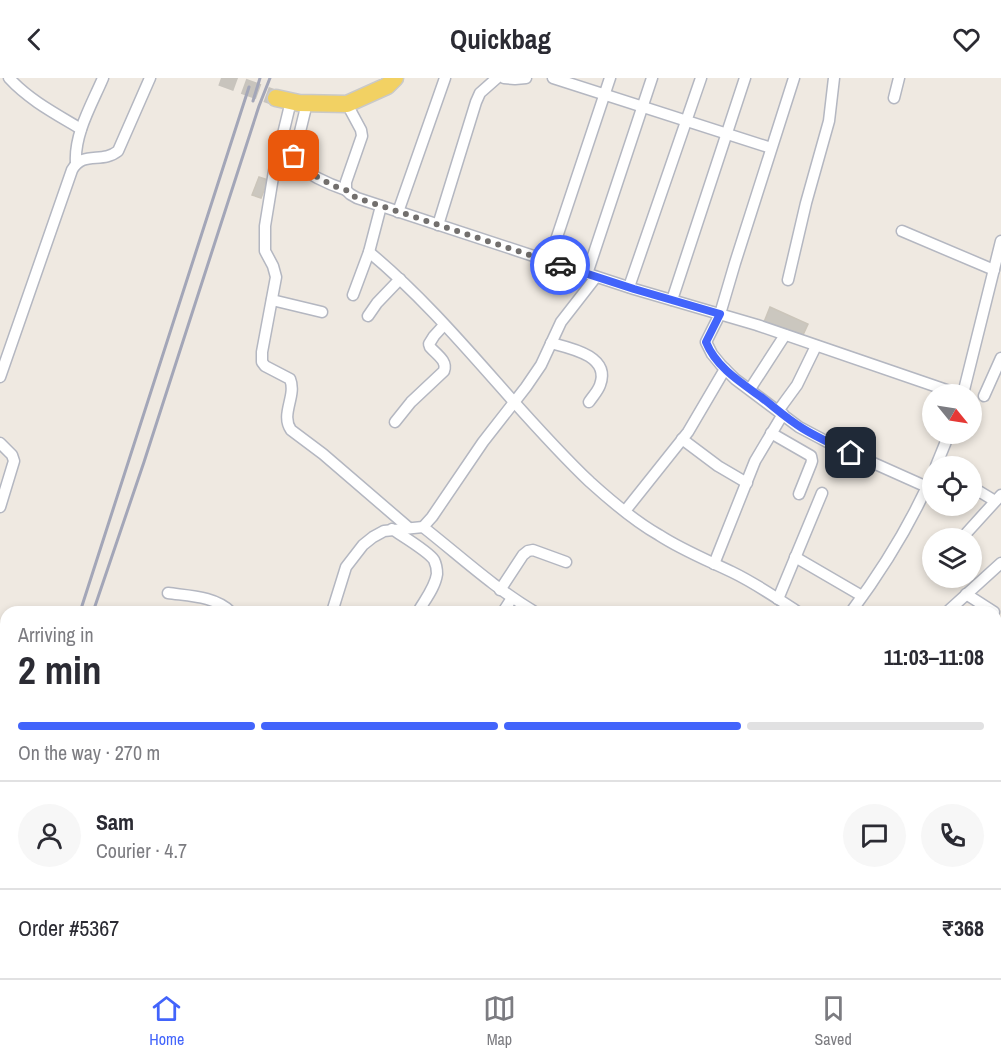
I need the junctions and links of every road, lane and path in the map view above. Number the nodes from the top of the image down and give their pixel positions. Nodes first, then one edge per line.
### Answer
1 (9, 78) edge
2 (103, 78) edge
3 (150, 78) edge
4 (374, 78) edge
5 (395, 78) edge
6 (445, 78) edge
7 (497, 78) edge
8 (504, 78) edge
9 (526, 78) edge
10 (553, 78) edge
11 (610, 78) edge
12 (652, 78) edge
13 (701, 78) edge
14 (745, 78) edge
15 (794, 78) edge
16 (834, 78) edge
17 (899, 78) edge
18 (568, 80) edge
19 (605, 95) junction
20 (894, 98) dead end
21 (291, 101) junction
22 (355, 101) junction
23 (642, 107) junction
24 (687, 121) junction
25 (81, 129) junction
26 (727, 134) junction
27 (771, 148) junction
28 (76, 163) junction
29 (346, 190) junction
30 (381, 206) junction
31 (398, 212) junction
32 (438, 225) junction
33 (902, 231) dead end
34 (1001, 241) edge
35 (369, 252) junction
36 (549, 261) junction
37 (994, 270) junction
38 (591, 275) junction
39 (400, 279) junction
40 (788, 280) dead end
41 (629, 287) junction
42 (353, 295) dead end
43 (272, 300) junction
44 (672, 300) junction
45 (322, 312) dead end
46 (720, 314) junction
47 (368, 316) dead end
48 (444, 325) junction
49 (785, 335) junction
50 (550, 343) junction
51 (816, 346) junction
52 (1001, 358) edge
53 (725, 369) junction
54 (0, 377) edge
55 (931, 384) edge
56 (964, 384) edge
57 (750, 389) junction
58 (984, 396) dead end
59 (590, 402) dead end
60 (514, 403) junction
61 (780, 412) junction
62 (395, 422) dead end
63 (771, 433) junction
64 (682, 439) junction
65 (0, 443) edge
66 (747, 483) junction
67 (922, 485) edge
68 (982, 491) edge
69 (822, 493) dead end
70 (799, 494) dead end
71 (922, 497) edge
72 (998, 498) edge
73 (0, 507) edge
74 (625, 511) junction
75 (423, 527) junction
76 (409, 528) junction
77 (971, 528) edge
78 (392, 529) junction
79 (795, 556) junction
80 (567, 562) dead end
81 (1001, 563) edge
82 (714, 564) junction
83 (500, 590) junction
84 (168, 593) dead end
85 (966, 594) junction
86 (862, 596) junction
87 (512, 598) junction
88 (778, 599) junction
89 (224, 606) edge
90 (334, 606) edge
91 (421, 606) edge
92 (507, 606) edge
93 (525, 606) edge
94 (789, 606) edge
95 (854, 606) edge
96 (953, 606) edge
97 (984, 606) edge

1 - 25 street
2 - 25 street
3 - 28 street
4 - 22 main road
5 - 22 main road
6 - 31 street
7 - 32 street
8 - 9 street
10 - 18 street
11 - 19 street
12 - 23 street
13 - 24 street
14 - 26 street
15 - 27 street
16 - 40 street
17 - 20 street
18 - 19 street
19 - 23 street
19 - 36 street
21 - 22 main road
21 - 29 street
21 - 43 street
22 - 29 street
23 - 24 street
23 - 38 street
24 - 26 street
24 - 41 street
25 - 28 street
26 - 27 street
26 - 44 street
27 - 46 street
28 - 54 street
29 - 30 street
30 - 31 street
30 - 35 street
31 - 32 street
32 - 36 street
33 - 37 street
34 - 37 street
35 - 39 street
35 - 42 street
36 - 38 street
37 - 56 street
38 - 41 street
38 - 50 street
39 - 47 street
39 - 48 street
41 - 44 street
43 - 45 street
43 - 76 street
44 - 46 street
46 - 49 street
46 - 53 street
48 - 60 street
48 - 62 street
49 - 51 street
49 - 57 street
50 - 59 street
50 - 60 street
51 - 55 street
51 - 61 street
52 - 58 street
53 - 57 street
53 - 64 street
57 - 61 street
60 - 74 street
60 - 75 street
61 - 63 street
61 - 67 street
63 - 66 street
63 - 70 street
64 - 66 street
64 - 74 street
65 - 73 street
66 - 82 street
68 - 72 street
69 - 79 street
71 - 86 street
72 - 77 street
74 - 82 street
75 - 76 street
75 - 83 street
76 - 78 street
78 - 90 street
78 - 91 street
79 - 86 street
79 - 88 street
80 - 83 street
81 - 85 street
82 - 88 street
83 - 87 street
84 - 89 street
85 - 96 street
85 - 97 street
86 - 95 street
87 - 92 street
87 - 93 street
88 - 94 street

